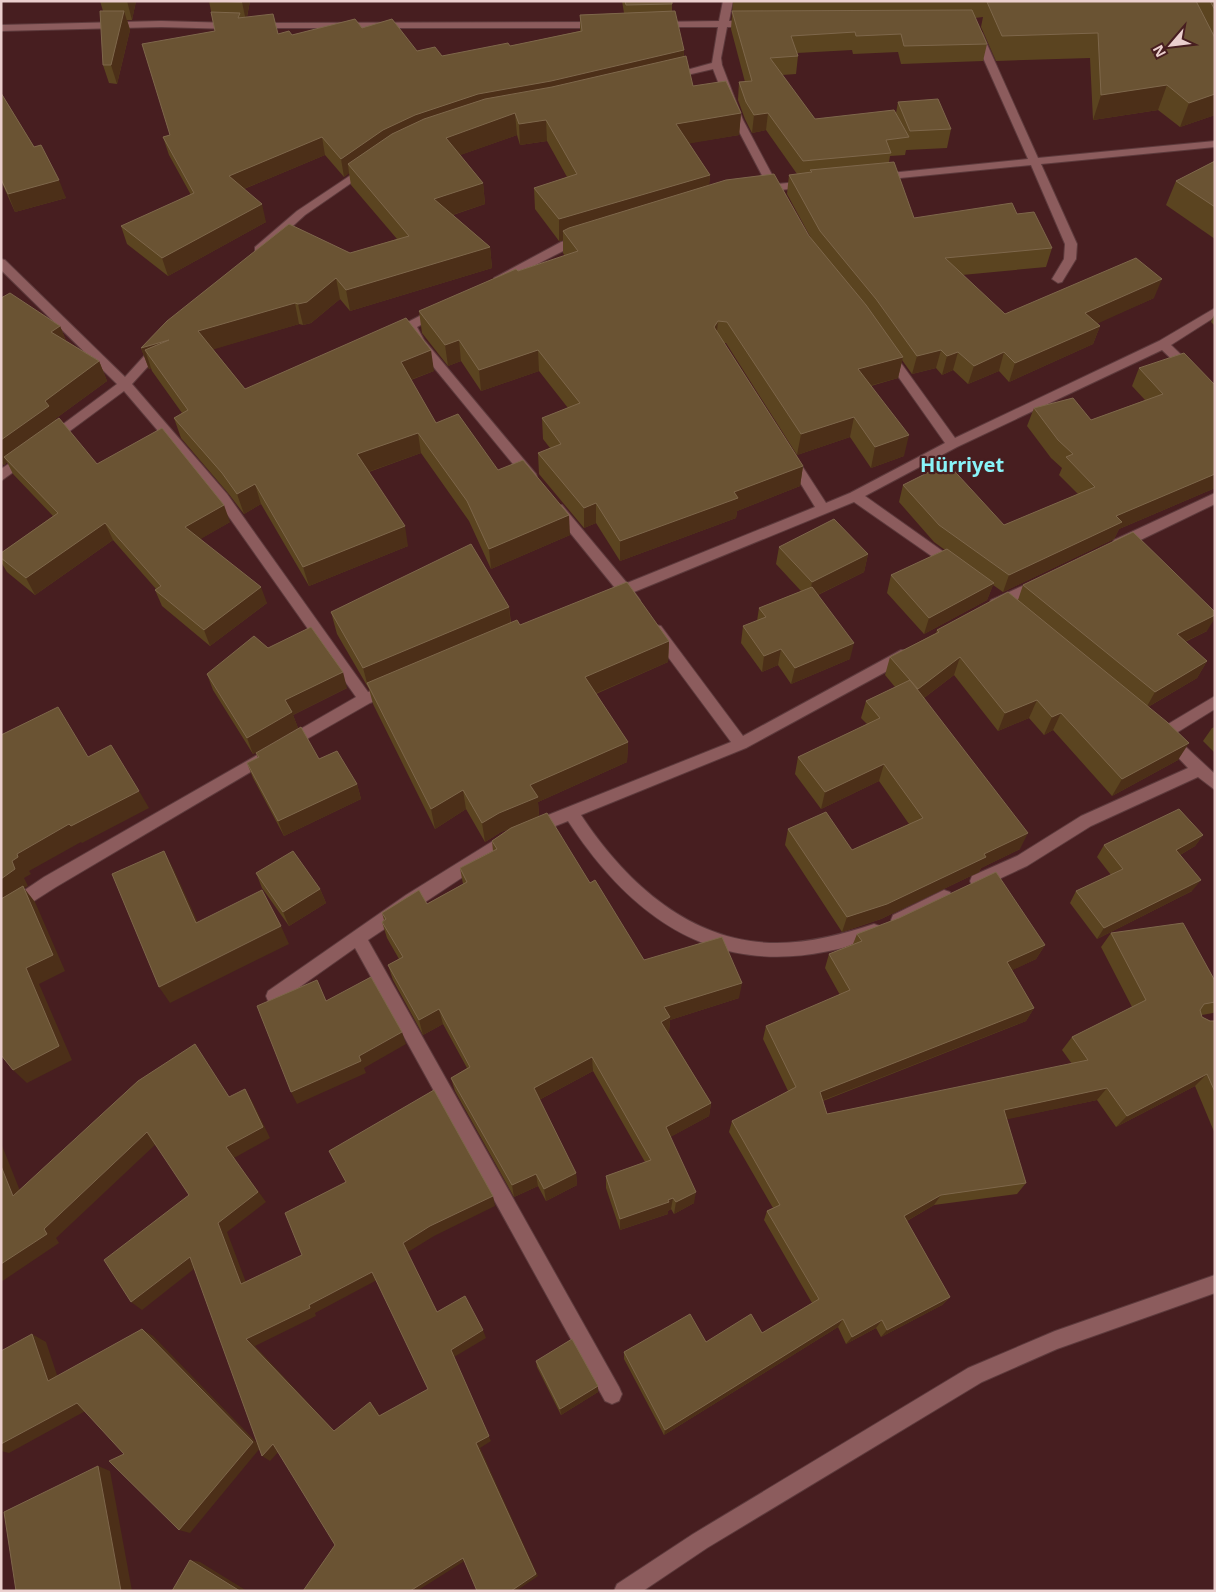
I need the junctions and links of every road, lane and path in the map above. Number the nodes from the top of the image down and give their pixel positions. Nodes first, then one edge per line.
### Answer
1 (728, 1) edge
2 (982, 22) dead end
3 (644, 24) edge
4 (723, 24) junction
5 (763, 24) edge
6 (614, 25) edge
7 (1, 28) edge
8 (717, 65) junction
9 (659, 78) edge
10 (1215, 144) edge
11 (374, 163) edge
12 (1034, 163) junction
13 (870, 178) edge
14 (822, 182) edge
15 (773, 187) junction
16 (748, 191) edge
17 (783, 203) edge
18 (591, 236) edge
19 (251, 256) edge
20 (1, 263) edge
21 (1058, 279) dead end
22 (489, 284) edge
23 (445, 307) edge
24 (1215, 312) edge
25 (169, 335) edge
26 (1163, 344) junction
27 (883, 346) edge
28 (125, 384) junction
29 (1215, 394) edge
30 (953, 444) junction
31 (783, 445) edge
32 (1, 476) edge
33 (538, 484) edge
34 (855, 496) junction
35 (1215, 498) edge
36 (550, 499) edge
37 (824, 510) junction
38 (1108, 550) edge
39 (963, 574) edge
40 (1055, 576) edge
41 (625, 589) junction
42 (986, 590) edge
43 (608, 597) edge
44 (1002, 601) junction
45 (984, 611) edge
46 (1017, 614) edge
47 (915, 649) edge
48 (400, 685) edge
49 (364, 699) junction
50 (1215, 702) edge
51 (741, 744) junction
52 (1199, 770) junction
53 (1215, 784) edge
54 (571, 813) junction
55 (1, 915) edge
56 (358, 938) junction
57 (274, 996) edge
58 (1215, 1284) edge
59 (612, 1394) dead end
60 (624, 1591) edge

1 - 4 street
2 - 12 street
3 - 4 street
4 - 5 street
4 - 8 street
6 - 7 street
8 - 9 street
8 - 15 street
10 - 12 street
11 - 19 street
12 - 13 street
12 - 21 street
14 - 15 street
15 - 16 street
15 - 17 street
18 - 22 street
20 - 28 street
23 - 33 street
24 - 26 street
25 - 28 street
26 - 29 street
26 - 30 street
27 - 30 street
28 - 32 street
28 - 49 street
30 - 34 street
31 - 37 street
34 - 37 street
34 - 39 street
35 - 38 street
36 - 41 street
37 - 41 street
40 - 44 street
41 - 43 street
41 - 51 street
42 - 44 street
44 - 45 street
44 - 46 street
47 - 51 street
48 - 49 street
49 - 55 street
50 - 52 street
51 - 54 street
52 - 53 street
52 - 54 street
54 - 56 street
56 - 57 street
56 - 59 street
58 - 60 street

